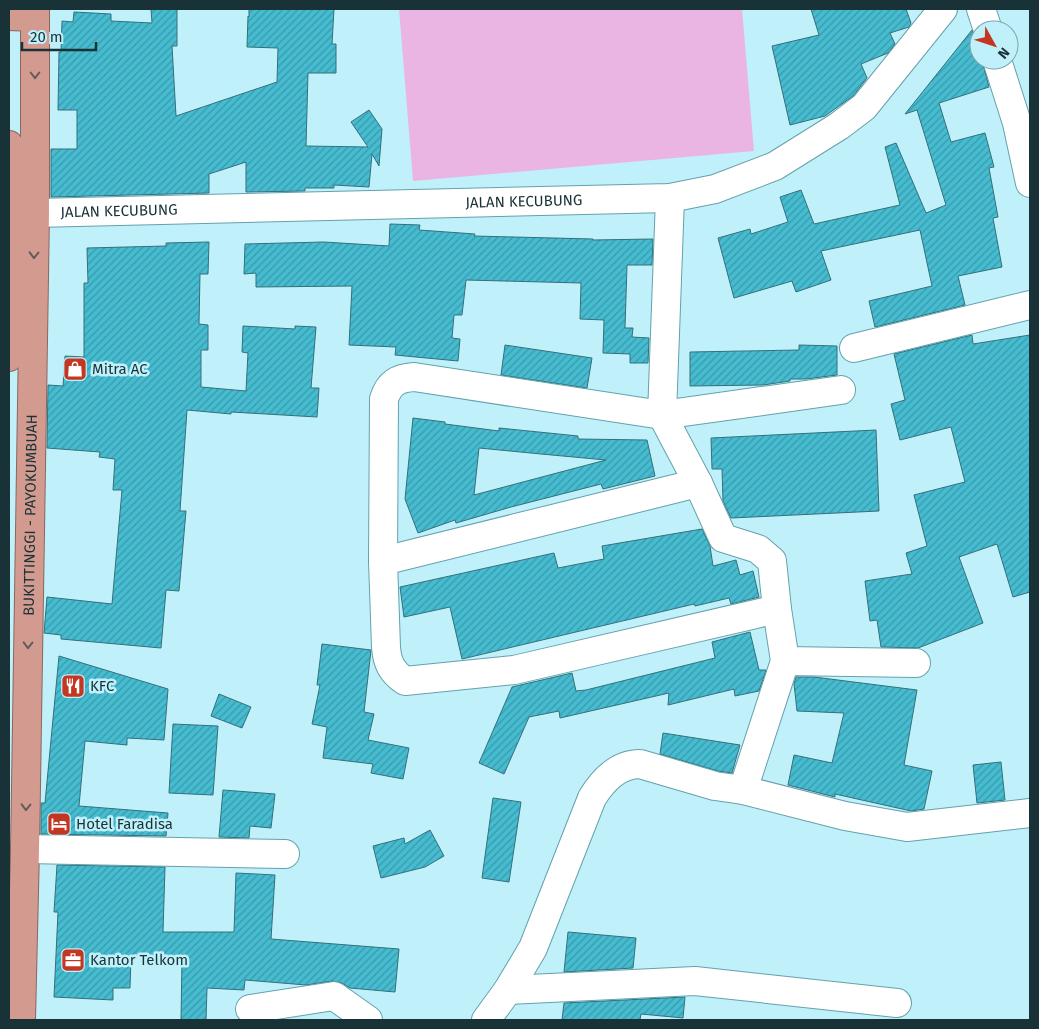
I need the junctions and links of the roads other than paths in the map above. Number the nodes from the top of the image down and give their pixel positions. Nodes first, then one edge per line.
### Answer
1 (943, 9) edge
2 (26, 14) edge
3 (1000, 70) edge
4 (9, 145) edge
5 (1030, 183) edge
6 (670, 198) junction
7 (35, 213) junction
8 (1030, 306) edge
9 (854, 348) dead end
10 (9, 357) edge
11 (841, 390) dead end
12 (662, 415) junction
13 (698, 483) junction
14 (383, 561) junction
15 (777, 609) junction
16 (785, 661) junction
17 (916, 663) dead end
18 (743, 790) junction
19 (1030, 813) edge
20 (25, 849) junction
21 (284, 854) dead end
22 (508, 990) junction
23 (897, 1003) dead end
24 (250, 1009) dead end
25 (21, 1020) edge
26 (368, 1020) edge
27 (486, 1020) edge

1 - 6 street, JALAN KECUBUNG
2 -> 7 highway, BUKITTINGGI - PAYOKUMBUAH
3 - 5 street
4 - 10 highway
6 - 7 street, JALAN KECUBUNG
6 - 12 street
7 -> 20 highway, BUKITTINGGI - PAYOKUMBUAH
8 - 9 street
11 - 12 street
12 - 13 street
12 - 14 street
13 - 14 street
13 - 15 street
14 - 15 street
15 - 16 street
16 - 17 street
16 - 18 street
18 - 19 street
18 - 22 street
20 - 21 street
20 - 25 highway, BUKITTINGGI - PAYOKUMBUAH
22 - 23 street
22 - 27 street
24 - 26 street

